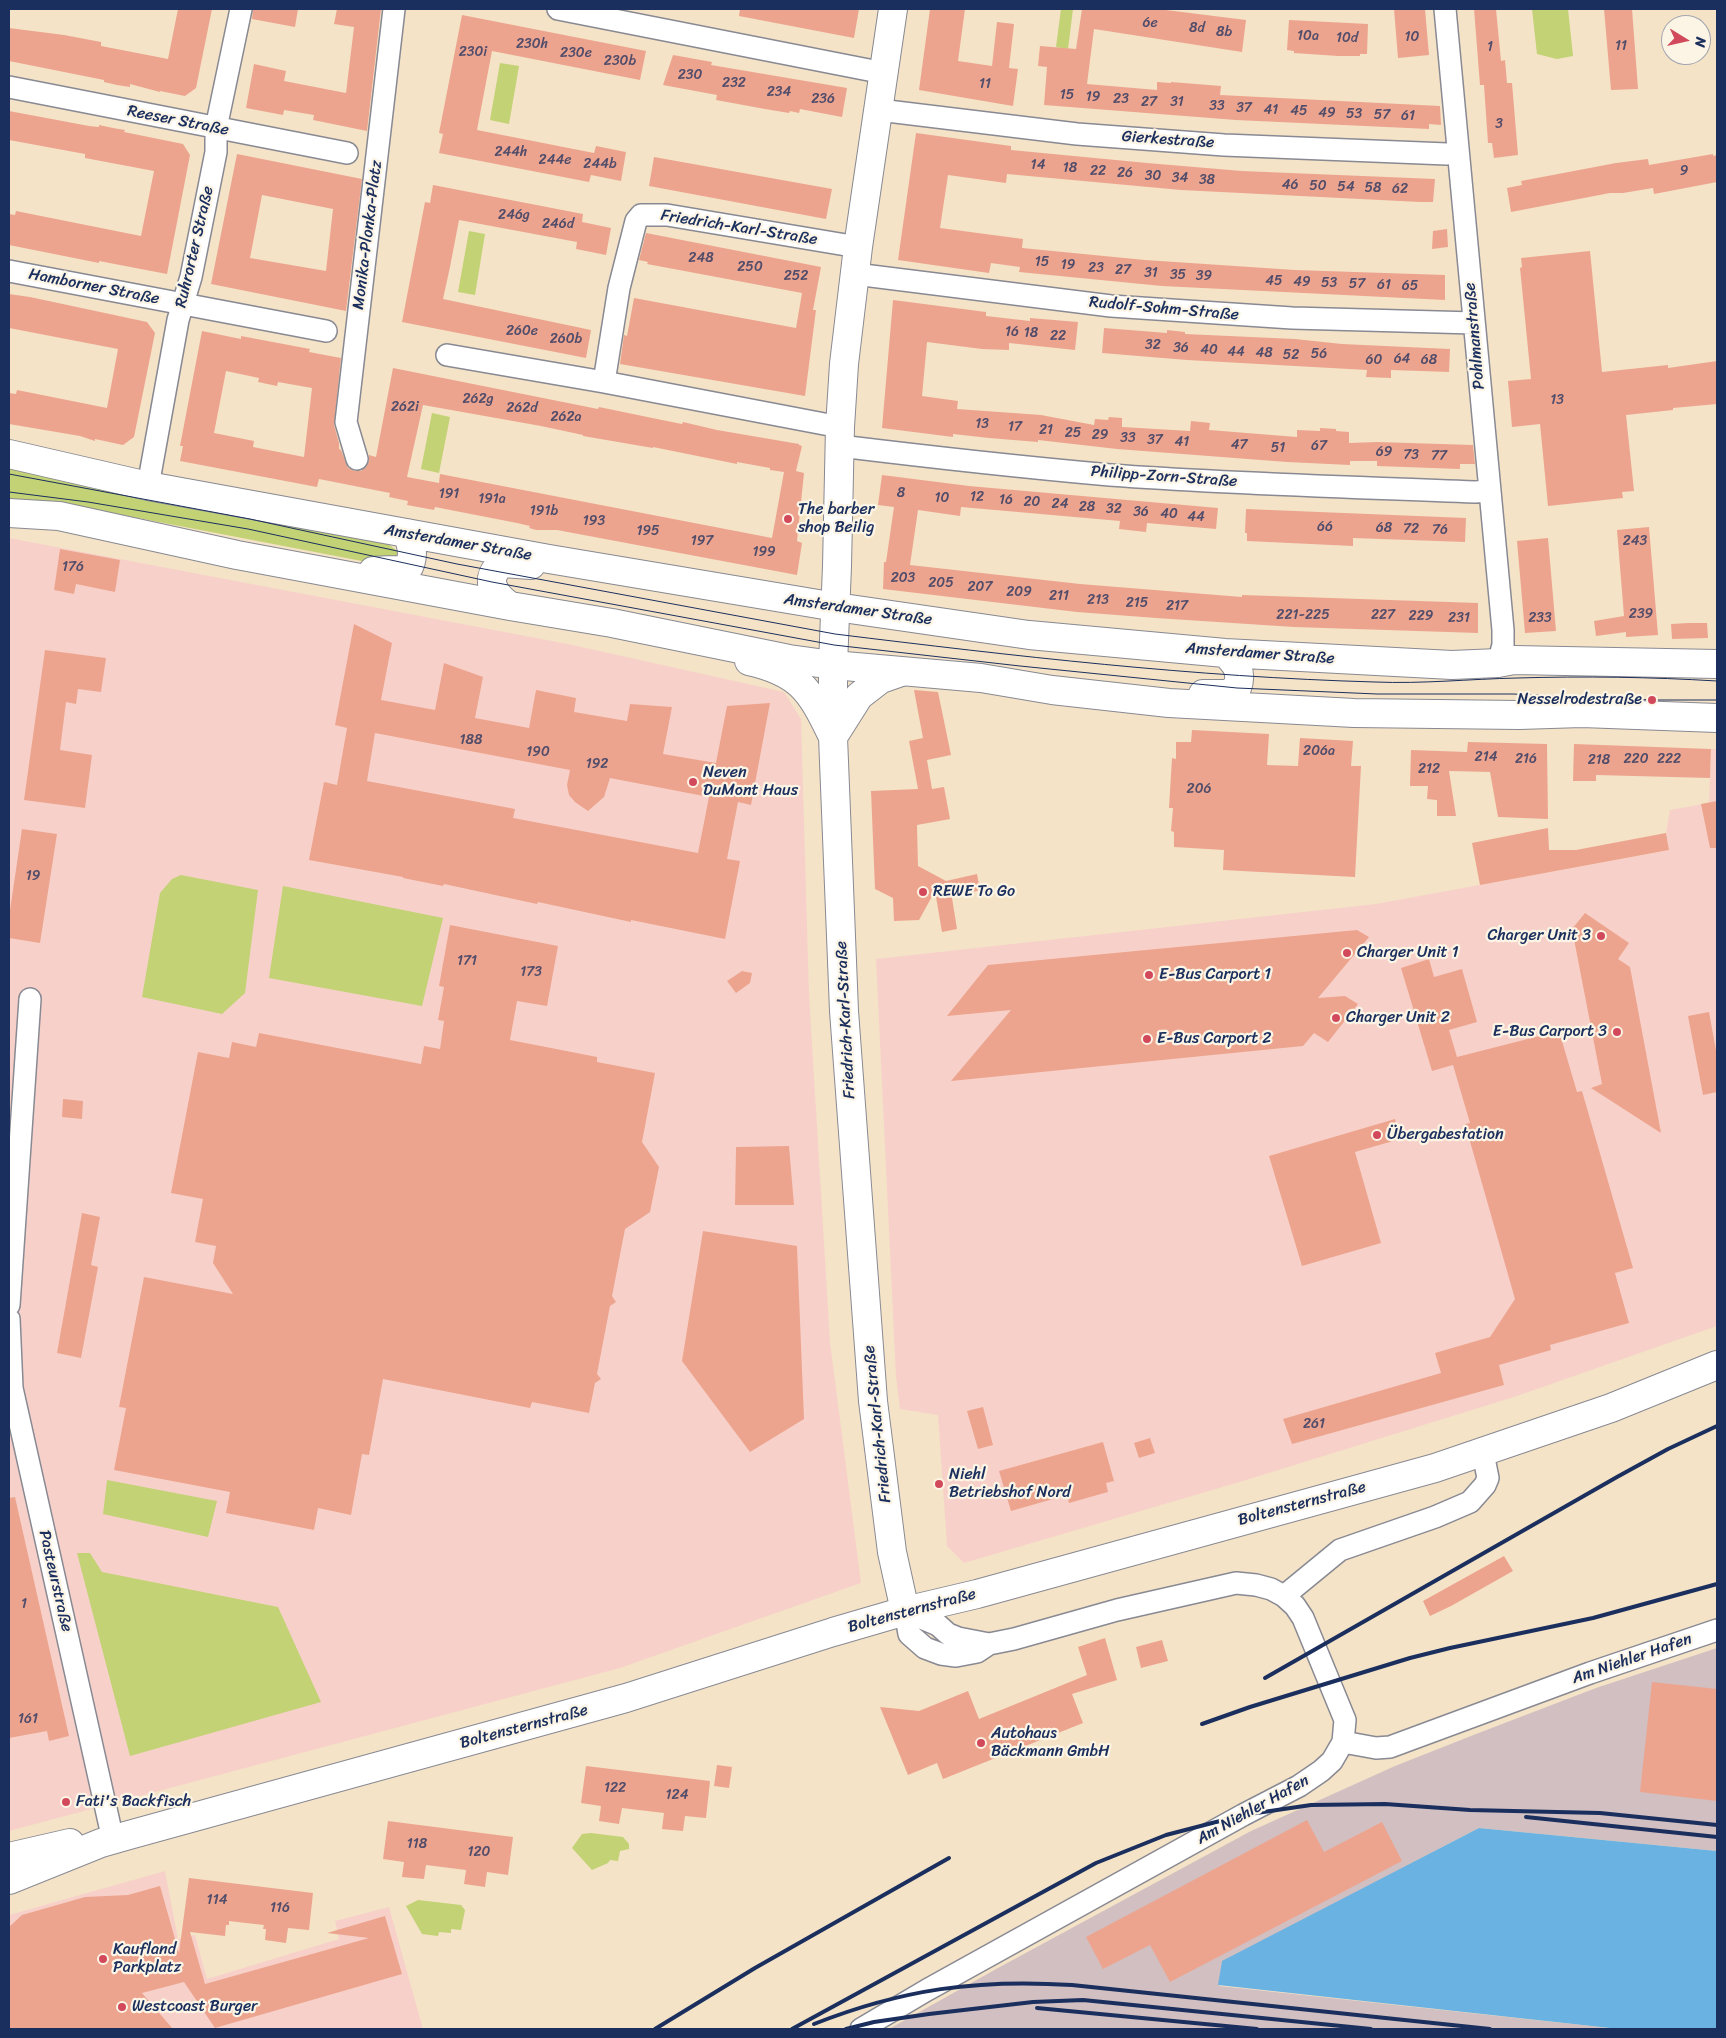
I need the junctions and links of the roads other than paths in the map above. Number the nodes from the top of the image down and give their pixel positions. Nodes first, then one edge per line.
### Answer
1 (241, 9) edge
2 (394, 9) edge
3 (558, 9) edge
4 (893, 9) edge
5 (1445, 9) edge
6 (884, 73) junction
7 (9, 88) edge
8 (879, 110) junction
9 (216, 128) junction
10 (1458, 152) junction
11 (346, 153) dead end
12 (856, 261) junction
13 (9, 271) edge
14 (184, 305) junction
15 (1474, 323) junction
16 (326, 331) dead end
17 (447, 355) dead end
18 (604, 382) junction
19 (840, 436) junction
20 (9, 454) edge
21 (358, 459) dead end
22 (148, 486) junction
23 (1489, 491) junction
24 (9, 513) edge
25 (407, 533) junction
26 (549, 559) junction
27 (361, 578) junction
28 (510, 606) junction
29 (836, 607) junction
30 (696, 639) junction
31 (1225, 653) junction
32 (1498, 662) junction
33 (1717, 664) edge
34 (833, 665) junction
35 (901, 672) junction
36 (1169, 704) junction
37 (1717, 718) edge
38 (833, 737) junction
39 (30, 1000) dead end
40 (9, 1304) edge
41 (9, 1320) edge
42 (1717, 1365) edge
43 (1482, 1453) junction
44 (1284, 1596) junction
45 (905, 1611) junction
46 (1717, 1630) edge
47 (1343, 1742) junction
48 (107, 1842) junction
49 (9, 1857) edge
50 (9, 1880) edge
51 (861, 2029) edge

1 - 9 street, Ruhrorter Straße
2 - 21 street, Monika-Plonka-Platz
3 - 6 street
4 - 6 main road, Friedrich-Karl-Straße
5 - 10 street, Pohlmanstraße
6 - 8 main road, Friedrich-Karl-Straße
7 - 9 street, Reeser Straße
8 - 10 street, Gierkestraße
8 - 12 main road, Friedrich-Karl-Straße
9 - 11 street, Reeser Straße
9 - 14 street, Ruhrorter Straße
10 - 15 street, Pohlmanstraße
12 - 15 street, Rudolf-Sohm-Straße
12 - 18 street, Friedrich-Karl-Straße
12 - 19 main road, Friedrich-Karl-Straße
13 - 14 street, Hamborner Straße
14 - 16 street, Hamborner Straße
14 - 22 street, Ruhrorter Straße
15 - 23 street, Pohlmanstraße
17 - 18 street
18 - 19 street
19 - 23 street, Philipp-Zorn-Straße
19 - 29 main road, Friedrich-Karl-Straße
20 - 22 main road, Amsterdamer Straße
22 - 25 main road, Amsterdamer Straße
23 - 32 street, Pohlmanstraße
24 - 27 main road
25 - 26 main road, Amsterdamer Straße
25 - 27 main road
26 - 28 main road
26 - 29 main road, Amsterdamer Straße
27 - 28 main road
28 - 30 main road
29 - 31 main road, Amsterdamer Straße
29 - 34 main road, Friedrich-Karl-Straße
30 - 34 main road
30 - 38 main road
31 - 32 main road, Amsterdamer Straße
31 - 36 main road
32 - 33 main road, Amsterdamer Straße
34 - 35 main road
34 - 38 main road, Friedrich-Karl-Straße
35 - 36 main road
35 - 38 main road
36 - 37 main road
38 - 45 main road, Friedrich-Karl-Straße
39 - 40 street
41 - 48 street, Pasteurstraße
42 - 43 main road, Boltensternstraße
43 - 44 street
43 - 45 main road, Boltensternstraße
44 - 45 street
44 - 47 street
45 - 48 main road, Boltensternstraße
46 - 47 street, Am Niehler Hafen
47 - 51 street, Am Niehler Hafen
48 - 49 main road, Boltensternstraße
48 - 50 main road, Boltensternstraße

